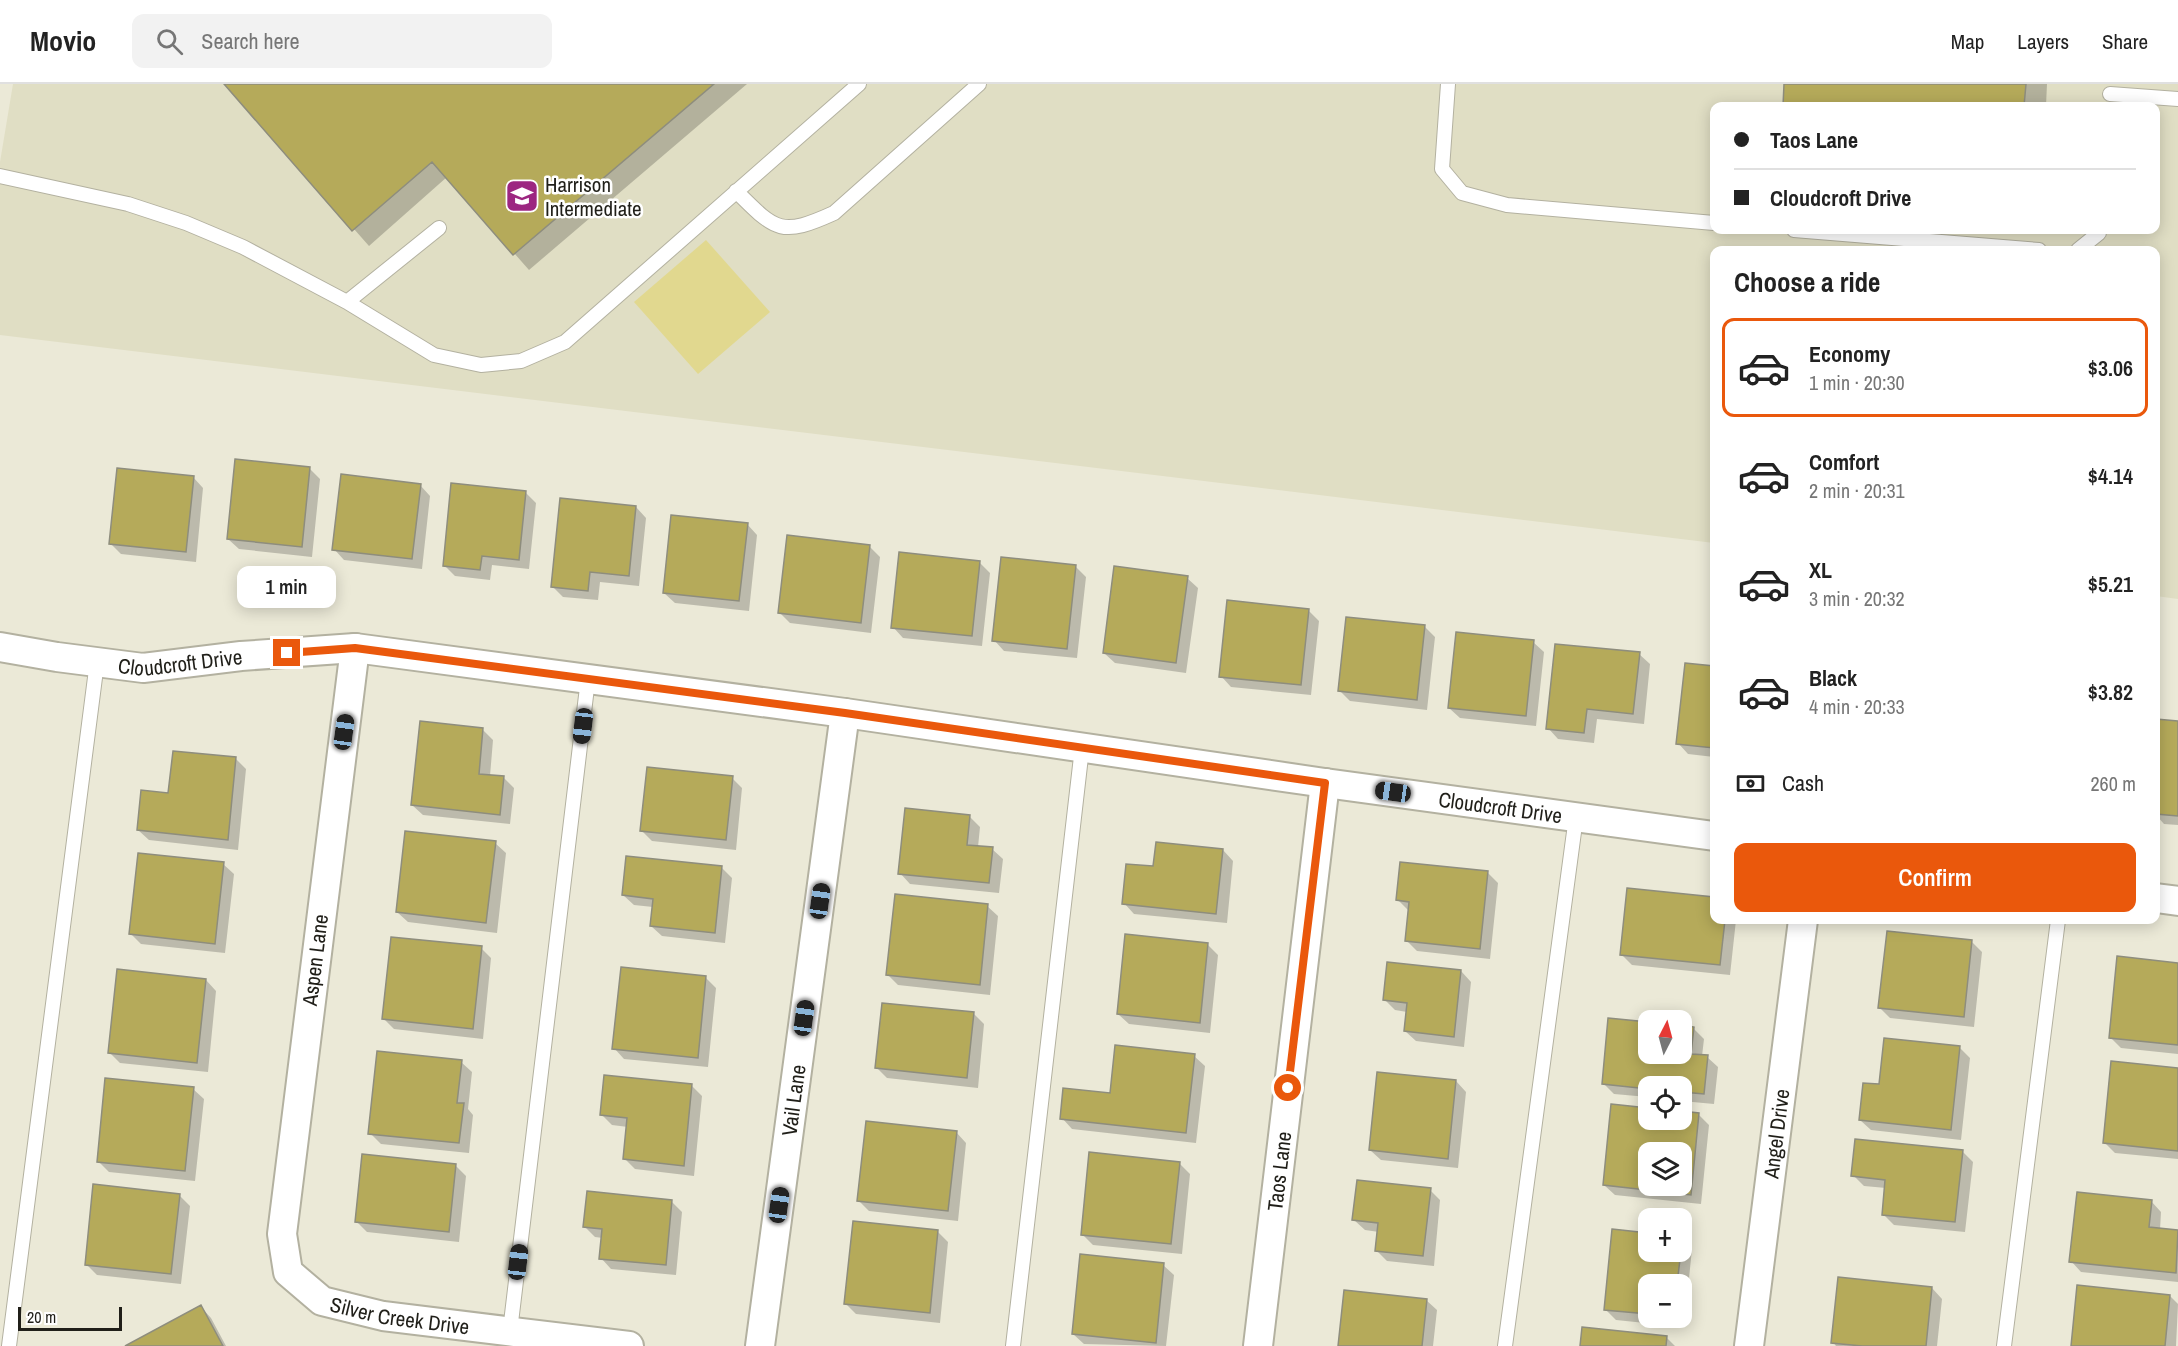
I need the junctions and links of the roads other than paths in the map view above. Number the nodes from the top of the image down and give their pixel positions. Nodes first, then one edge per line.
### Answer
1 (859, 84) edge
2 (979, 84) edge
3 (1448, 84) edge
4 (2110, 95) edge
5 (2178, 99) edge
6 (0, 176) edge
7 (736, 191) junction
8 (1710, 223) edge
9 (439, 228) dead end
10 (1843, 234) edge
11 (2098, 234) edge
12 (1990, 246) edge
13 (2083, 246) edge
14 (347, 302) junction
15 (0, 647) edge
16 (355, 648) junction
17 (97, 662) junction
18 (588, 679) junction
19 (845, 713) junction
20 (1082, 748) junction
21 (1325, 783) junction
22 (1576, 818) junction
23 (1710, 835) edge
24 (2160, 899) edge
25 (2178, 901) edge
26 (1802, 924) edge
27 (2057, 924) edge
28 (288, 1272) joint
29 (510, 1332) junction
30 (9, 1346) edge
31 (629, 1346) edge
32 (760, 1346) edge
33 (1013, 1346) edge
34 (1258, 1346) edge
35 (1505, 1346) edge
36 (1749, 1346) edge
37 (2004, 1346) edge

1 - 7 lane
2 - 7 lane
3 - 8 lane
4 - 5 lane
6 - 14 lane
7 - 14 lane
9 - 14 lane
10 - 12 lane
11 - 13 lane
15 - 17 street, Cloudcroft Drive
16 - 17 street, Cloudcroft Drive
16 - 18 street, Cloudcroft Drive
16 - 28 street, Aspen Lane
17 - 30 lane
18 - 19 street, Cloudcroft Drive
18 - 29 lane
19 - 20 street, Cloudcroft Drive
19 - 32 street, Vail Lane
20 - 21 street, Cloudcroft Drive
20 - 33 lane
21 - 22 street, Cloudcroft Drive
21 - 34 street, Taos Lane
22 - 23 street, Cloudcroft Drive
22 - 35 lane
24 - 25 street
26 - 36 street, Angel Drive
27 - 37 lane
28 - 29 street, Silver Creek Drive
29 - 31 street, Silver Creek Drive

